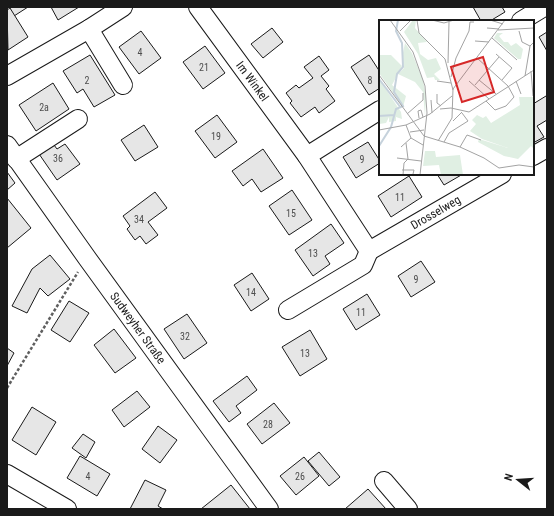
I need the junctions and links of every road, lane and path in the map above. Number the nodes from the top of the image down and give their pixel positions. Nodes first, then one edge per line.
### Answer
1 (123, 7) edge
2 (198, 7) edge
3 (544, 7) edge
4 (523, 20) edge
5 (89, 29) junction
6 (7, 76) edge
7 (123, 85) dead end
8 (379, 111) edge
9 (78, 119) dead end
10 (547, 148) edge
11 (12, 152) edge
12 (534, 155) edge
13 (307, 156) junction
14 (500, 175) edge
15 (369, 251) junction
16 (87, 258) junction
17 (288, 310) dead end
18 (7, 388) edge
19 (7, 474) edge
20 (384, 481) dead end
21 (67, 509) edge
22 (269, 509) edge
23 (408, 509) edge

1 - 5 street
2 - 13 street, Im Winkel
3 - 4 street
5 - 6 street
5 - 7 street
8 - 13 street
9 - 11 street
10 - 12 street
11 - 16 street, Sudweyher Straße
13 - 15 street, Im Winkel
14 - 15 street, Drosselweg
15 - 17 street
16 - 18 path
16 - 22 street, Sudweyher Straße
19 - 21 street
20 - 23 street

